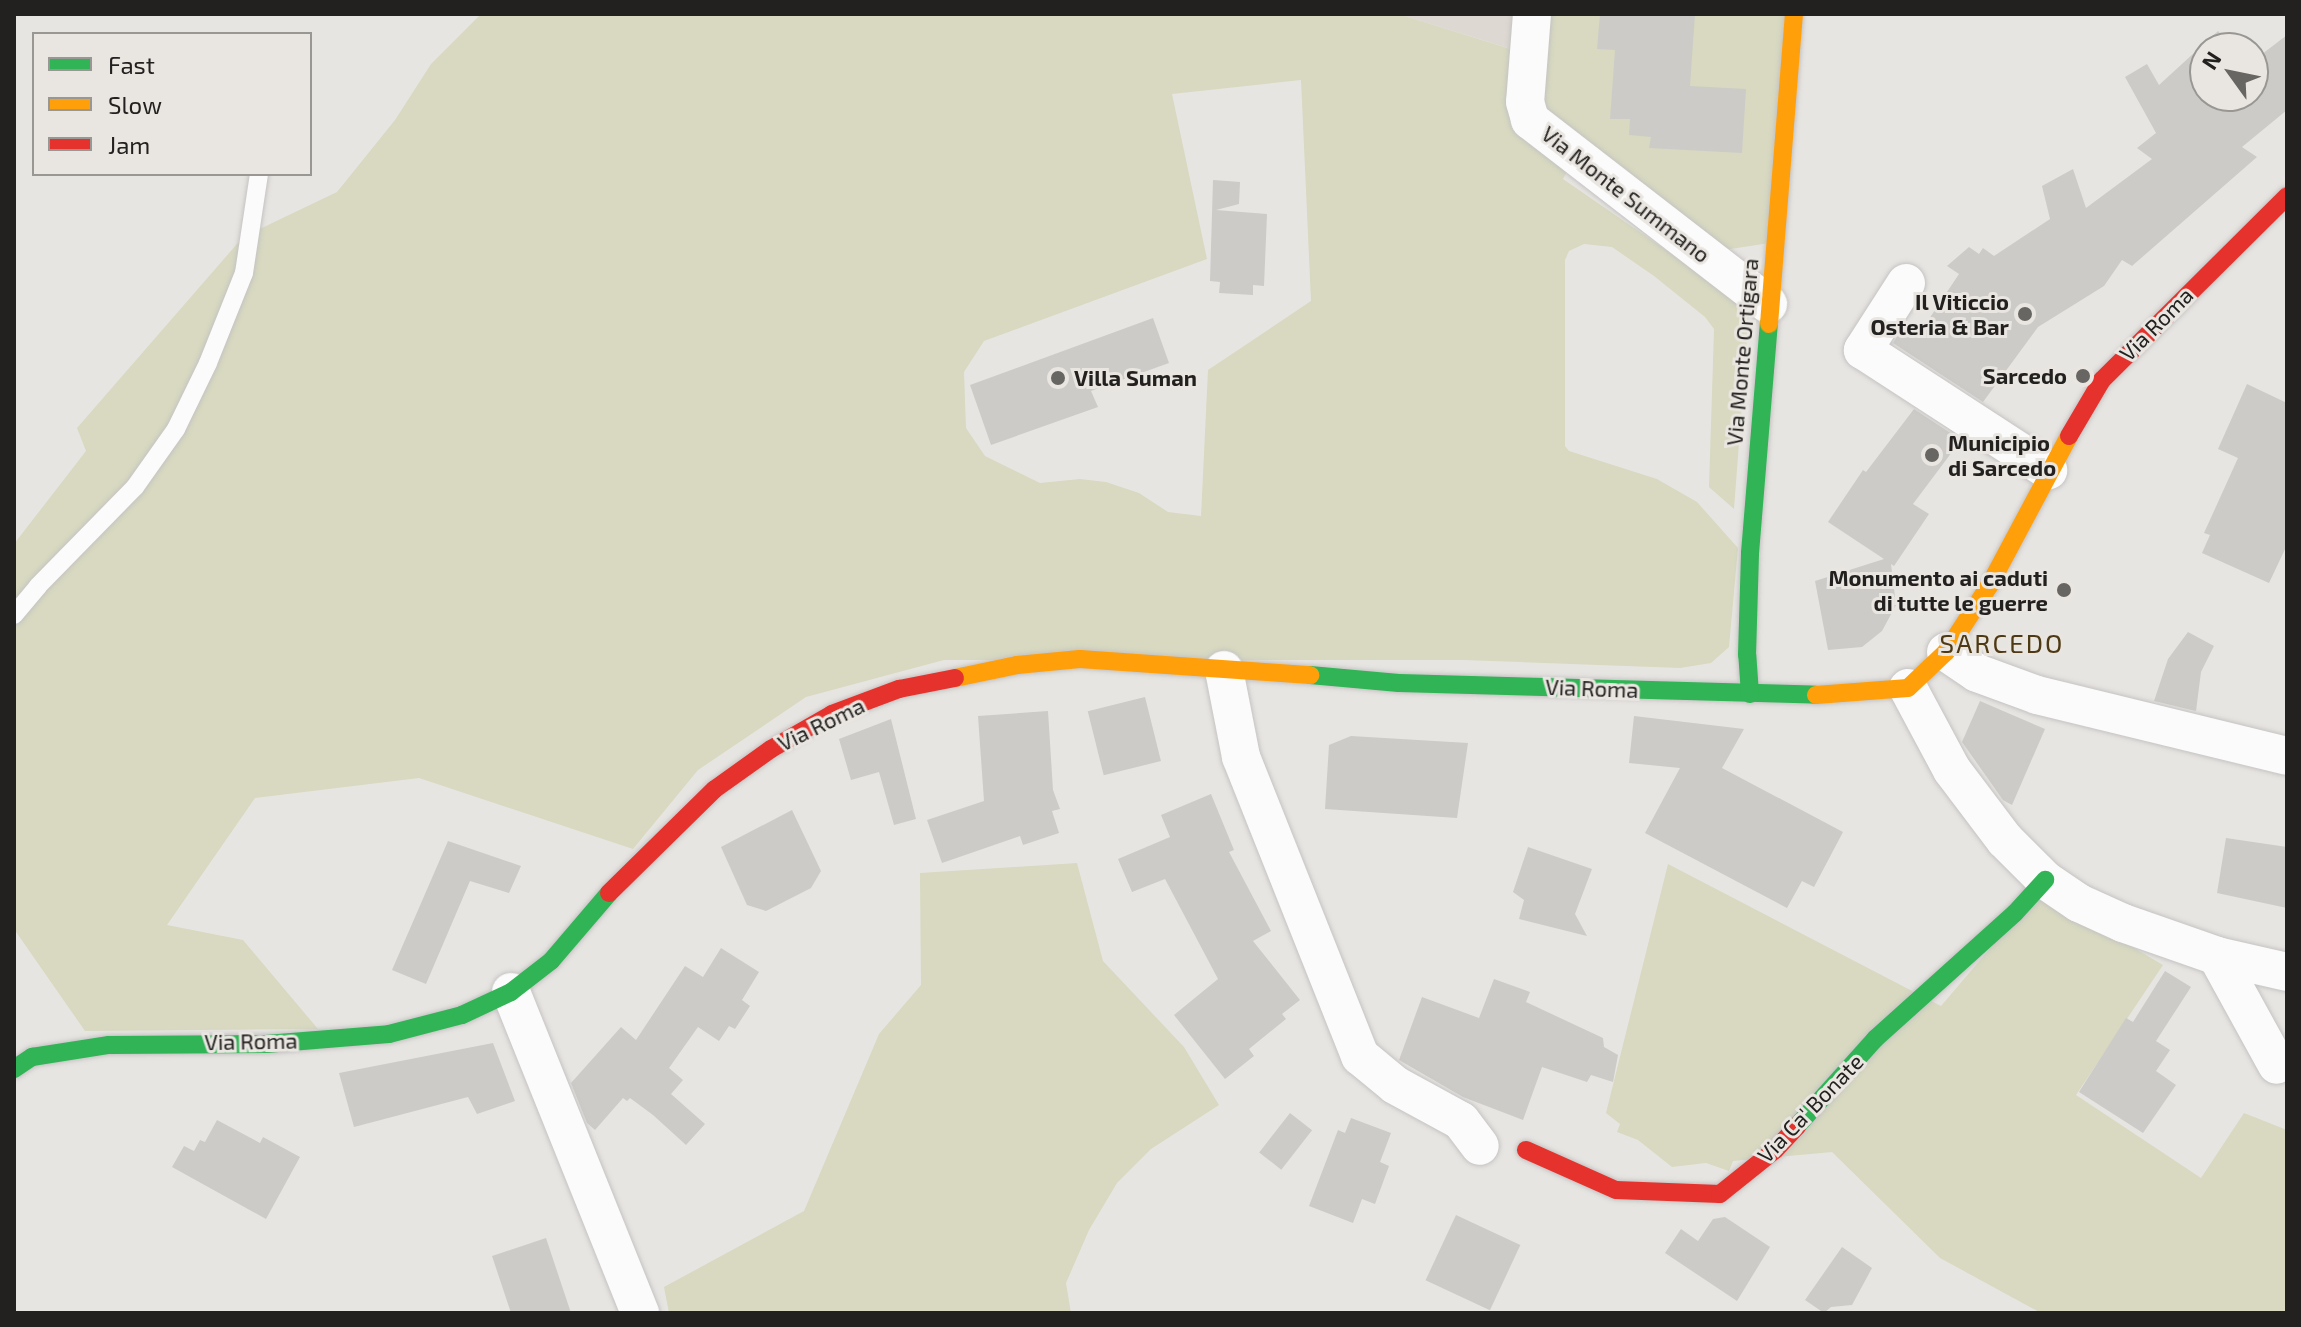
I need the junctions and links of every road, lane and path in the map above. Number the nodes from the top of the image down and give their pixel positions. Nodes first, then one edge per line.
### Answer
1 (1532, 14) edge
2 (1794, 14) edge
3 (259, 176) edge
4 (2287, 196) edge
5 (1906, 283) dead end
6 (1768, 304) junction
7 (2048, 470) junction
8 (14, 615) edge
9 (1946, 652) junction
10 (1224, 670) junction
11 (1908, 688) junction
12 (1750, 694) junction
13 (2287, 756) edge
14 (2045, 880) junction
15 (2217, 956) junction
16 (2287, 972) edge
17 (511, 992) junction
18 (23, 1054) edge
19 (2277, 1065) dead end
20 (14, 1069) edge
21 (1480, 1146) dead end
22 (1526, 1150) dead end
23 (640, 1313) edge

1 - 6 street, Via Monte Summano
2 - 6 street, Via Monte Ortigara
3 - 8 lane
4 - 7 street, Via Roma
5 - 7 street
6 - 12 street, Via Monte Ortigara
7 - 9 street, Via Roma
9 - 11 street, Via Roma
9 - 13 street
10 - 12 street, Via Roma
10 - 17 street, Via Roma
10 - 21 street
11 - 12 street, Via Roma
11 - 14 street
14 - 15 street
14 - 22 street, Via Ca' Bonate
15 - 16 street
15 - 19 street
17 - 18 street, Via Roma
17 - 23 street
18 - 20 street

